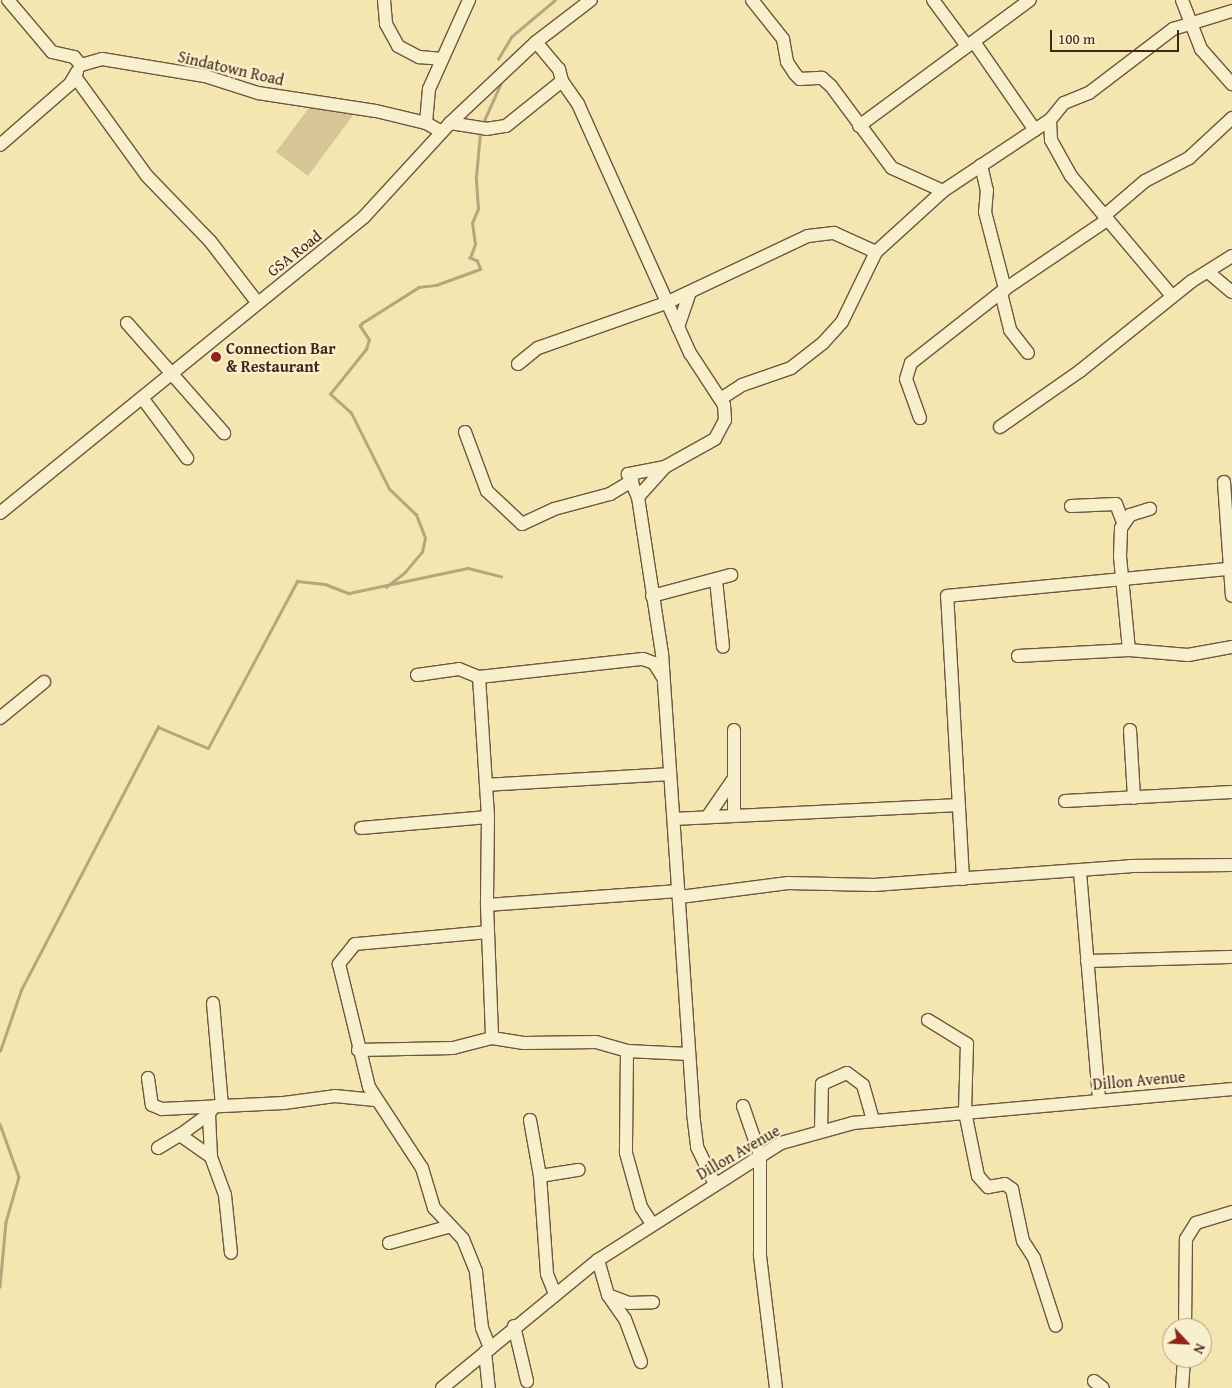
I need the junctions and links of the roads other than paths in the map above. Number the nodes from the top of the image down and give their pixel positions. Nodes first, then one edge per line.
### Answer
1 (8, 0) edge
2 (384, 0) edge
3 (469, 0) edge
4 (591, 0) edge
5 (752, 0) edge
6 (934, 0) edge
7 (1030, 0) edge
8 (1182, 0) edge
9 (1232, 11) edge
10 (1192, 24) junction
11 (536, 42) junction
12 (971, 44) junction
13 (440, 59) junction
14 (81, 65) junction
15 (76, 78) junction
16 (562, 81) junction
17 (1232, 84) edge
18 (1232, 118) edge
19 (1050, 120) junction
20 (426, 123) junction
21 (858, 126) junction
22 (446, 127) junction
23 (1035, 130) junction
24 (0, 145) edge
25 (981, 165) junction
26 (943, 191) junction
27 (1106, 218) junction
28 (876, 252) junction
29 (1232, 256) edge
30 (1208, 272) junction
31 (1003, 291) junction
32 (690, 292) junction
33 (1232, 292) edge
34 (1172, 296) junction
35 (257, 302) junction
36 (666, 303) junction
37 (127, 323) dead end
38 (678, 327) junction
39 (1028, 353) dead end
40 (518, 364) dead end
41 (170, 376) junction
42 (722, 398) junction
43 (143, 399) junction
44 (920, 418) dead end
45 (1000, 427) dead end
46 (466, 432) dead end
47 (224, 433) dead end
48 (187, 458) dead end
49 (665, 467) junction
50 (632, 481) junction
51 (1224, 482) dead end
52 (638, 498) junction
53 (1071, 506) dead end
54 (1150, 509) dead end
55 (0, 513) edge
56 (1123, 522) junction
57 (1229, 569) junction
58 (732, 575) dead end
59 (1123, 579) junction
60 (716, 580) junction
61 (652, 596) junction
62 (1232, 596) edge
63 (723, 647) dead end
64 (1232, 647) edge
65 (1129, 650) junction
66 (1018, 656) dead end
67 (417, 675) dead end
68 (479, 677) junction
69 (664, 680) junction
70 (44, 682) dead end
71 (0, 718) edge
72 (734, 730) dead end
73 (1130, 730) dead end
74 (670, 774) junction
75 (734, 778) junction
76 (486, 785) junction
77 (1232, 792) edge
78 (1134, 798) junction
79 (1065, 800) dead end
80 (958, 805) junction
81 (734, 814) junction
82 (708, 816) junction
83 (488, 817) junction
84 (674, 819) junction
85 (361, 828) dead end
86 (1232, 865) edge
87 (1080, 872) junction
88 (963, 879) junction
89 (679, 894) junction
90 (486, 905) junction
91 (488, 932) junction
92 (1232, 957) edge
93 (1087, 961) junction
94 (213, 1003) dead end
95 (928, 1020) dead end
96 (492, 1038) junction
97 (358, 1050) junction
98 (627, 1051) junction
99 (688, 1054) junction
100 (148, 1078) dead end
101 (1232, 1090) edge
102 (375, 1100) junction
103 (1099, 1100) junction
104 (743, 1106) dead end
105 (215, 1109) junction
106 (966, 1112) junction
107 (530, 1120) dead end
108 (873, 1121) junction
109 (820, 1130) junction
110 (180, 1135) junction
111 (158, 1148) dead end
112 (760, 1155) junction
113 (212, 1157) junction
114 (579, 1170) dead end
115 (540, 1176) junction
116 (714, 1182) junction
117 (1232, 1212) edge
118 (652, 1224) junction
119 (451, 1226) junction
120 (389, 1243) dead end
121 (231, 1252) dead end
122 (598, 1260) junction
123 (555, 1294) junction
124 (608, 1295) junction
125 (653, 1302) dead end
126 (1185, 1318) edge
127 (514, 1326) junction
128 (1056, 1326) dead end
129 (488, 1350) junction
130 (641, 1362) dead end
131 (1183, 1368) edge
132 (527, 1381) dead end
133 (442, 1388) edge
134 (488, 1388) edge
135 (776, 1388) edge
136 (1182, 1388) edge

1 - 14 street
2 - 13 street
3 - 13 street
4 - 11 street, GSA Road
5 - 21 street
6 - 12 street
7 - 12 street
8 - 10 street
9 - 10 street
10 - 17 street
10 - 19 street
11 - 16 street
11 - 22 street, GSA Road
12 - 21 street
12 - 23 street
13 - 20 street
14 - 15 street
14 - 20 street, Sindatown Road
15 - 24 street
15 - 35 street
16 - 22 street, Sindatown Road
16 - 36 street
18 - 27 street
19 - 23 street
19 - 27 street
20 - 22 street, Sindatown Road
21 - 26 street
22 - 35 street, GSA Road
23 - 25 street
25 - 26 street
25 - 31 street
26 - 28 street
27 - 31 street
27 - 34 street
28 - 32 street
28 - 42 street
29 - 30 street
30 - 33 street
30 - 34 street
31 - 39 street
31 - 44 street
32 - 36 street
32 - 38 street
34 - 45 street
35 - 41 street, GSA Road
36 - 38 street
36 - 40 street
37 - 41 street
38 - 42 street
41 - 43 street, GSA Road
41 - 47 street
42 - 49 street
43 - 48 street
43 - 55 street, GSA Road
46 - 50 street
49 - 50 street
49 - 52 street
50 - 52 street
51 - 57 street
52 - 61 street
53 - 56 street
54 - 56 street
56 - 59 street
57 - 59 street
57 - 62 street
58 - 60 street
59 - 65 street
59 - 80 street
60 - 61 street
60 - 63 street
61 - 69 street
64 - 65 street
65 - 66 street
67 - 68 street
68 - 69 street
68 - 76 street
69 - 74 street
70 - 71 street
72 - 75 street
73 - 78 street
74 - 76 street
74 - 84 street
75 - 81 street
75 - 82 street
76 - 83 street
77 - 78 street
78 - 79 street
80 - 81 street
80 - 88 street
81 - 82 street
82 - 84 street
83 - 85 street
83 - 90 street
84 - 89 street
86 - 87 street
87 - 88 street
87 - 93 street
88 - 89 street
89 - 90 street
89 - 99 street
90 - 91 street
91 - 96 street
91 - 97 street
92 - 93 street
93 - 103 street
94 - 105 street
95 - 106 street
96 - 97 street
96 - 98 street
97 - 102 street
98 - 99 street
98 - 118 street
99 - 116 street
100 - 105 street
101 - 103 street, Dillon Avenue
102 - 105 street
102 - 119 street
103 - 106 street, Dillon Avenue
104 - 112 street
105 - 110 street
105 - 113 street
106 - 108 street, Dillon Avenue
106 - 128 street
107 - 115 street
108 - 109 street, Dillon Avenue
108 - 109 street
109 - 112 street, Dillon Avenue
110 - 111 street
110 - 113 street
112 - 116 street, Dillon Avenue
112 - 135 street
113 - 121 street
114 - 115 street
115 - 123 street
116 - 118 street, Dillon Avenue
117 - 126 street
118 - 122 street, Dillon Avenue
119 - 120 street
119 - 129 street
122 - 123 street, Dillon Avenue
122 - 124 street
123 - 127 street, Dillon Avenue
124 - 125 street
124 - 130 street
127 - 129 street, Dillon Avenue
127 - 132 street
129 - 133 street, Dillon Avenue
129 - 134 street
131 - 136 street

